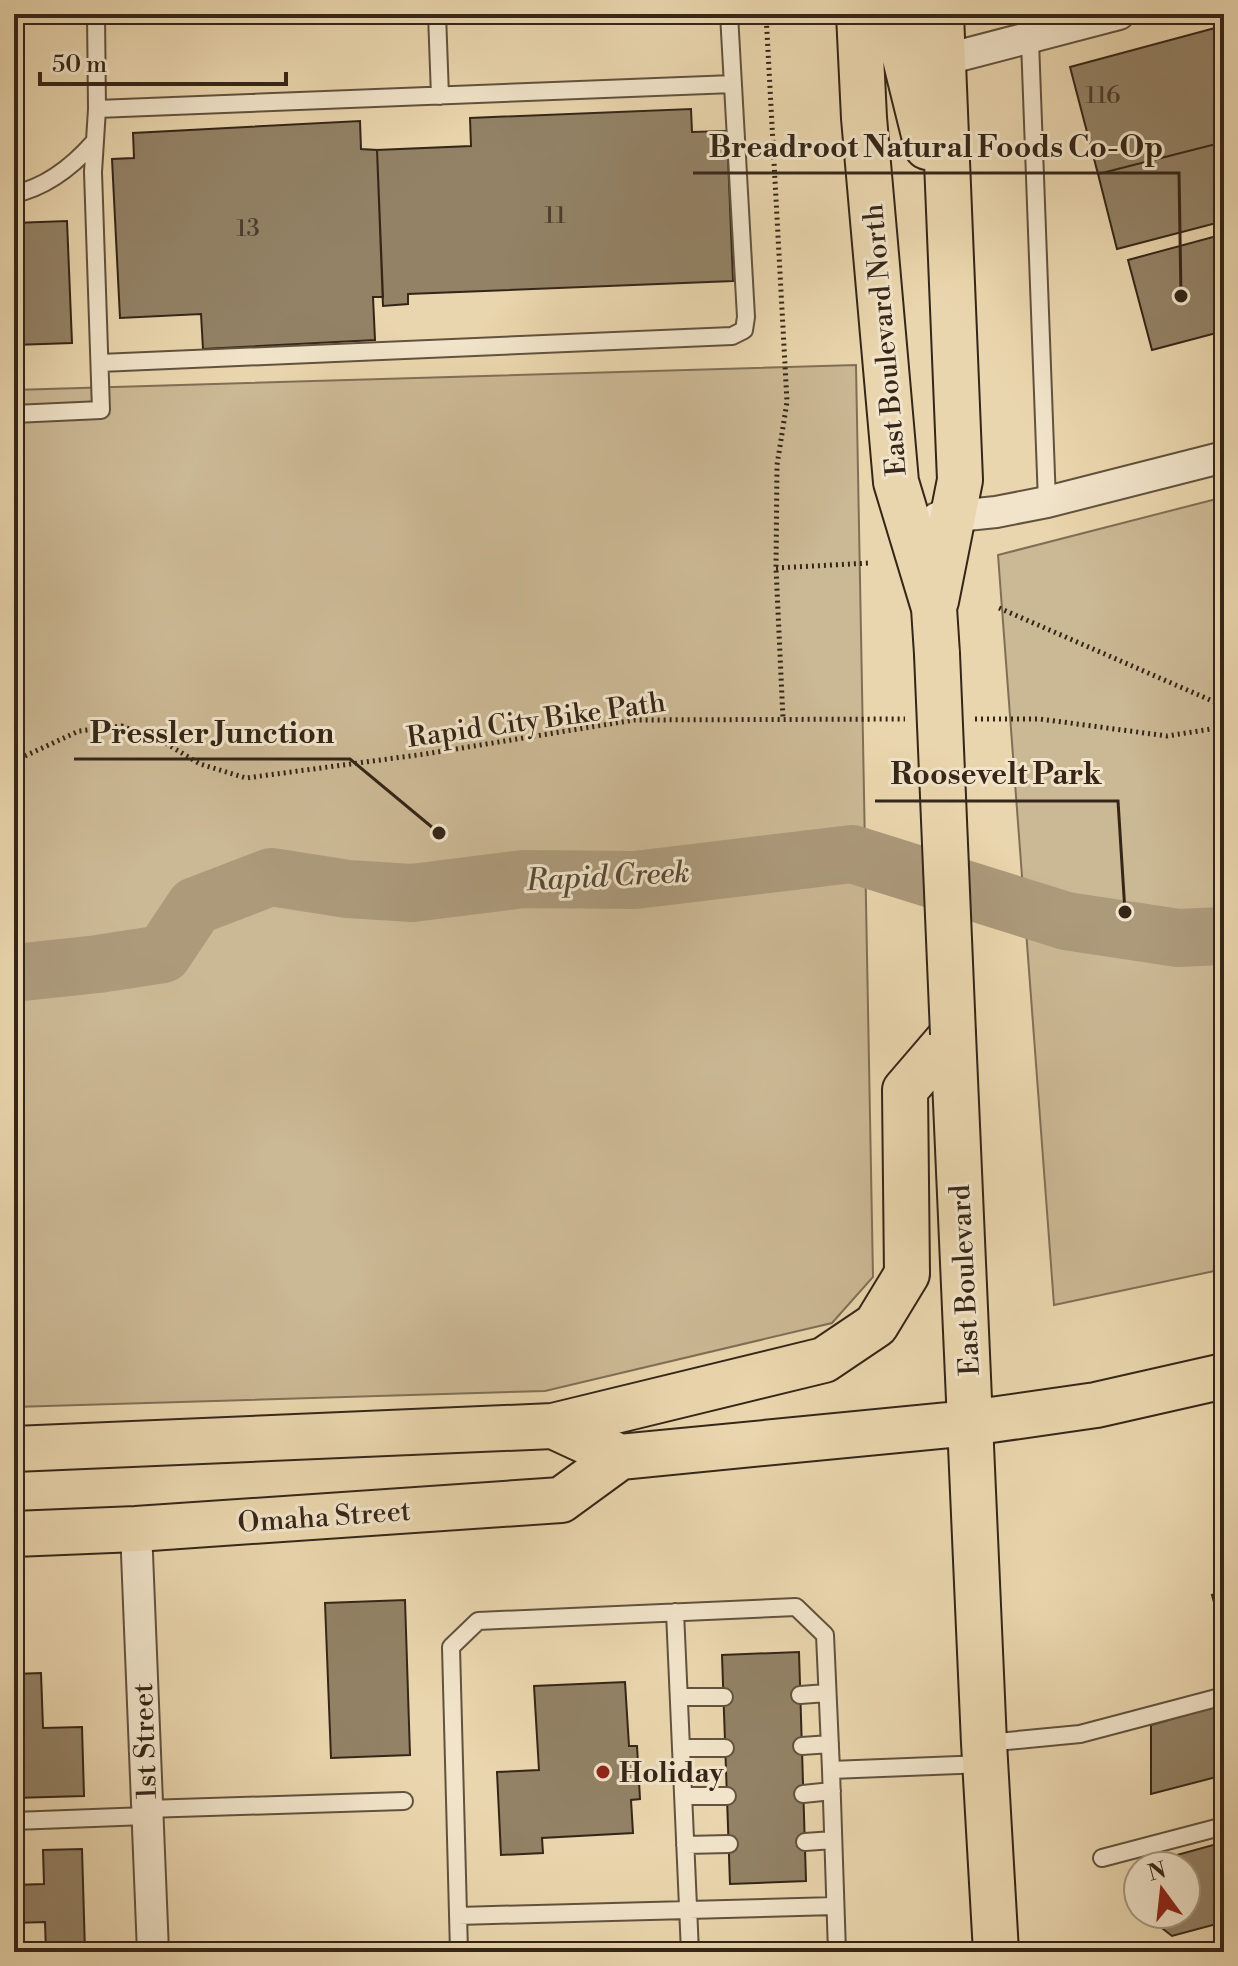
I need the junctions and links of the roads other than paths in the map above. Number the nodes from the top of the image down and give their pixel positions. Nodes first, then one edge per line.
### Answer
1 (96, 14) edge
2 (437, 14) edge
3 (729, 14) edge
4 (859, 14) edge
5 (897, 14) edge
6 (941, 14) edge
7 (1119, 14) edge
8 (1030, 26) edge
9 (943, 60) junction
10 (733, 84) junction
11 (440, 96) junction
12 (97, 109) junction
13 (94, 142) junction
14 (14, 194) edge
15 (872, 207) junction
16 (950, 235) junction
17 (100, 363) junction
18 (14, 414) edge
19 (1224, 457) edge
20 (1047, 502) junction
21 (953, 516) junction
22 (908, 521) junction
23 (934, 608) junction
24 (953, 1034) junction
25 (1224, 1376) edge
26 (970, 1423) junction
27 (553, 1426) junction
28 (14, 1449) edge
29 (620, 1457) junction
30 (136, 1529) junction
31 (14, 1534) edge
32 (675, 1612) junction
33 (827, 1693) junction
34 (800, 1695) dead end
35 (1224, 1696) edge
36 (679, 1697) junction
37 (724, 1697) dead end
38 (830, 1744) junction
39 (802, 1746) dead end
40 (681, 1748) junction
41 (725, 1748) dead end
42 (985, 1754) junction
43 (831, 1770) junction
44 (832, 1791) junction
45 (803, 1794) dead end
46 (683, 1796) junction
47 (727, 1796) dead end
48 (404, 1801) dead end
49 (146, 1813) junction
50 (14, 1821) edge
51 (1224, 1826) edge
52 (833, 1840) junction
53 (805, 1842) dead end
54 (729, 1844) dead end
55 (685, 1845) junction
56 (1102, 1858) dead end
57 (835, 1906) junction
58 (688, 1911) junction
59 (458, 1916) junction
60 (153, 1952) edge
61 (459, 1952) edge
62 (690, 1952) edge
63 (837, 1952) edge
64 (996, 1952) edge

1 - 12 lane
2 - 11 lane
3 - 10 lane
4 - 15 main road, East Boulevard North
5 - 16 main road
6 - 9 main road
7 - 8 street
8 - 9 street
8 - 20 lane
9 - 16 main road
10 - 11 lane
10 - 17 lane
11 - 12 lane
12 - 13 lane
13 - 14 lane
13 - 17 lane
15 - 21 main road
15 - 22 main road, East Boulevard North
16 - 21 main road
17 - 18 lane
19 - 20 street
20 - 21 street
21 - 22 street
21 - 23 main road, East Boulevard
22 - 23 main road, East Boulevard
23 - 24 main road, East Boulevard, bridge
24 - 26 main road, East Boulevard
24 - 27 main road
25 - 26 main road
26 - 29 main road
26 - 42 main road, East Boulevard
27 - 28 main road
27 - 29 main road
29 - 30 main road, Omaha Street
30 - 31 main road, Omaha Street
30 - 49 street, 1st Street
32 - 33 lane
32 - 36 lane
32 - 59 lane
33 - 34 lane
33 - 38 lane
35 - 42 lane
36 - 37 lane
36 - 40 lane
38 - 39 lane
38 - 43 lane
40 - 41 lane
40 - 46 lane
42 - 43 lane
42 - 64 main road, East Boulevard
43 - 44 lane
44 - 45 lane
44 - 52 lane
46 - 47 lane
46 - 55 lane
48 - 49 lane
49 - 50 lane
49 - 60 street, 1st Street
51 - 56 lane
52 - 53 lane
52 - 57 lane
54 - 55 lane
55 - 58 lane
57 - 58 lane
57 - 63 lane
58 - 59 lane
58 - 62 lane
59 - 61 lane

